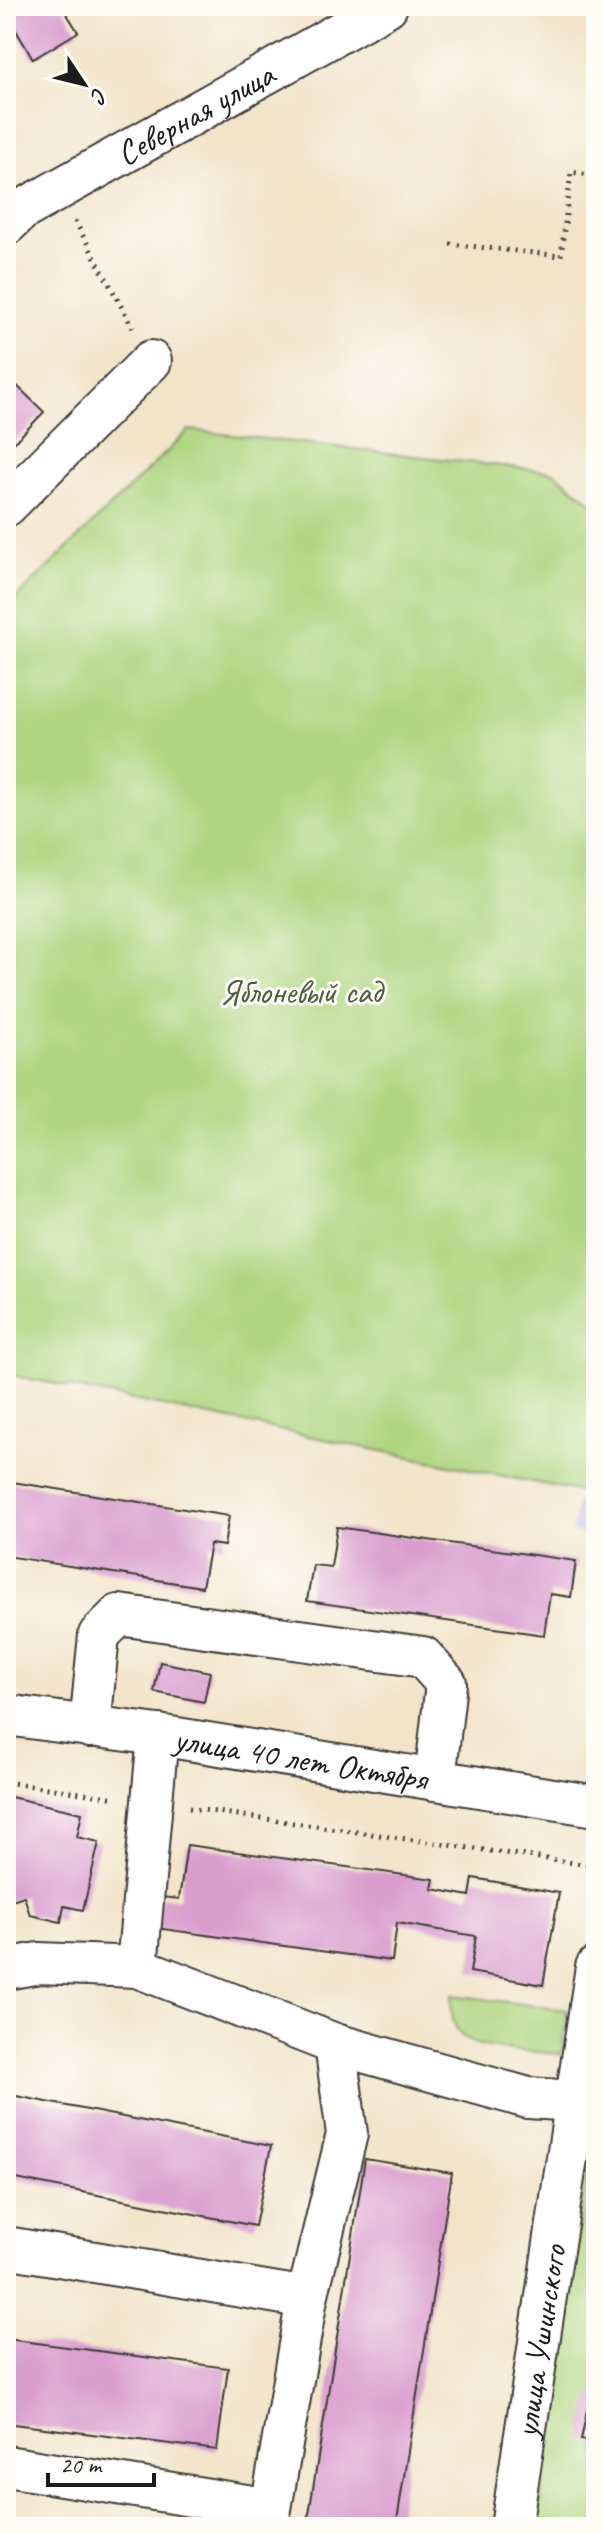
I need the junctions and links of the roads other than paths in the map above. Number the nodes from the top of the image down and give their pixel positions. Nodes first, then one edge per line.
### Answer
1 (387, 6) edge
2 (6, 225) edge
3 (151, 361) road end
4 (6, 506) edge
5 (6, 1715) edge
6 (90, 1727) junction
7 (158, 1735) junction
8 (435, 1780) junction
9 (596, 1806) edge
10 (137, 1967) junction
11 (596, 1967) edge
12 (6, 1969) edge
13 (335, 2044) junction
14 (576, 2101) junction
15 (6, 2247) edge
16 (307, 2298) junction
17 (6, 2466) edge
18 (511, 2527) edge

1 - 2 street, Северная улица
3 - 4 street
5 - 6 street, улица 40 лет Октября
6 - 7 street, улица 40 лет Октября
6 - 8 street
7 - 8 street, улица 40 лет Октября
7 - 10 street
8 - 9 street, улица 40 лет Октября
10 - 12 street
10 - 13 street
11 - 14 street, улица Ушинского
13 - 14 street
13 - 16 street
14 - 18 street, улица Ушинского
15 - 16 street
16 - 17 street

